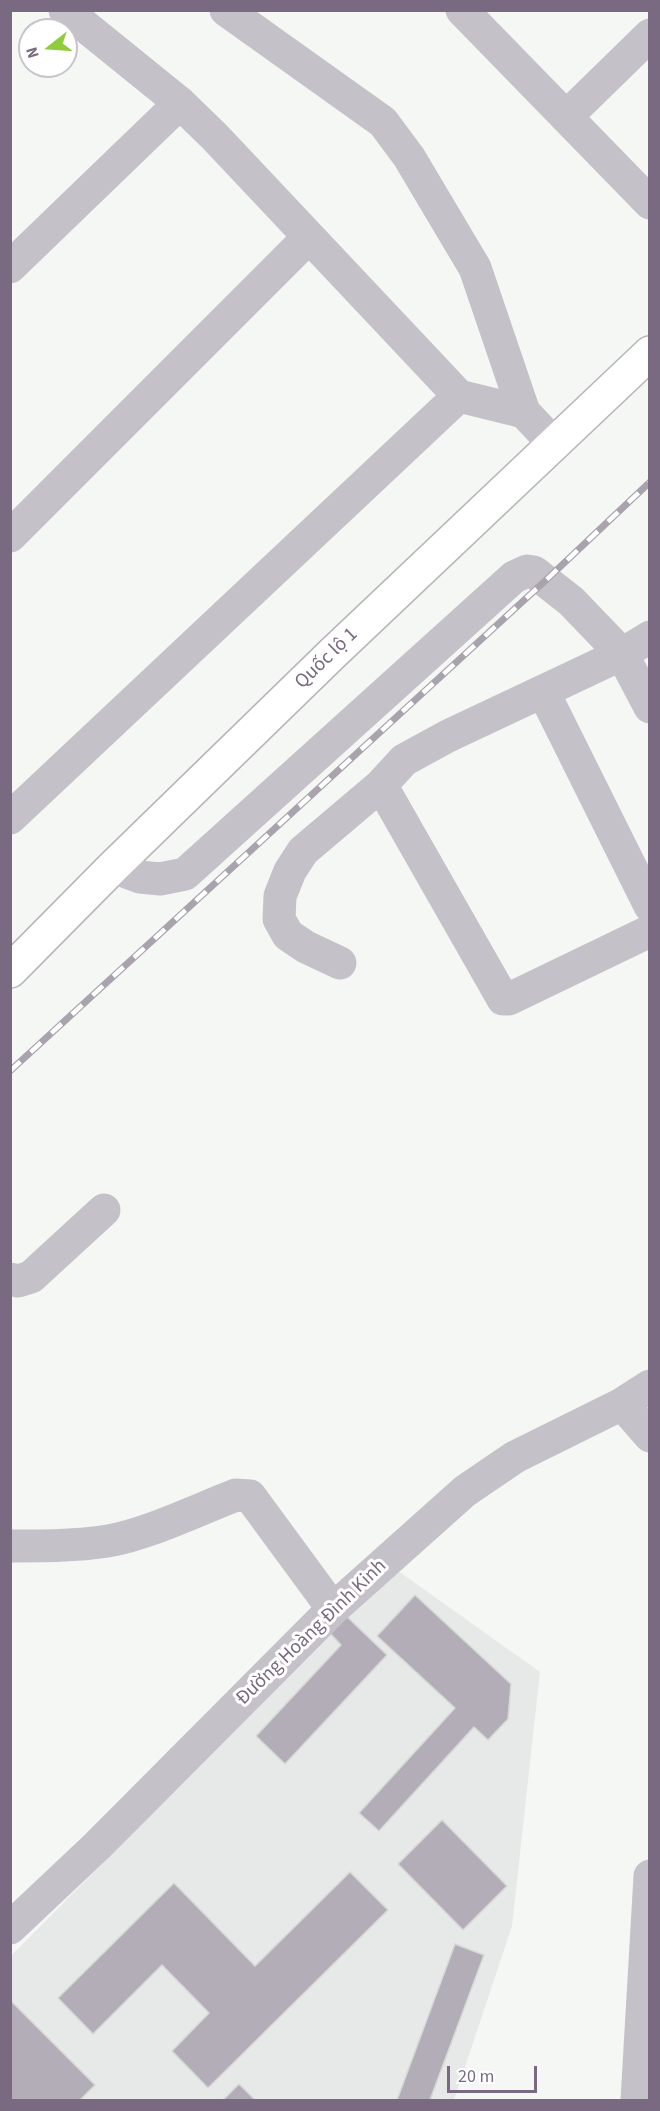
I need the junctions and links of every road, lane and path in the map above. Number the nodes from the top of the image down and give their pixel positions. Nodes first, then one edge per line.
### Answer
1 (65, 10) edge
2 (226, 10) edge
3 (462, 10) edge
4 (650, 35) edge
5 (180, 103) junction
6 (566, 117) junction
7 (650, 203) edge
8 (309, 237) junction
9 (10, 267) edge
10 (650, 353) edge
11 (459, 396) junction
12 (524, 412) junction
13 (554, 444) junction
14 (10, 536) edge
15 (650, 637) edge
16 (622, 654) junction
17 (543, 691) junction
18 (650, 706) edge
19 (381, 785) junction
20 (10, 818) edge
21 (113, 867) junction
22 (650, 906) edge
23 (650, 931) edge
24 (340, 963) dead end
25 (10, 971) edge
26 (104, 1210) dead end
27 (10, 1279) edge
28 (650, 1386) edge
29 (622, 1404) junction
30 (650, 1436) edge
31 (10, 1546) edge
32 (333, 1608) junction
33 (650, 1876) edge
34 (10, 1928) edge
35 (637, 2100) edge

1 - 5 street
2 - 12 street
3 - 6 street
4 - 6 street
5 - 8 street
5 - 9 street
6 - 7 street
8 - 11 street
8 - 14 street
10 - 13 highway, Quốc lộ 1
11 - 12 street
11 - 20 street
12 - 13 street
13 - 21 highway, Quốc lộ 1
15 - 16 street
16 - 17 street
16 - 18 street
16 - 21 street
17 - 19 street
17 - 22 street
19 - 23 street
19 - 24 street
21 - 25 highway, Quốc lộ 1
26 - 27 street
28 - 29 street, Đường Hoàng Đình Kinh
29 - 30 street
29 - 32 street, Đường Hoàng Đình Kinh
31 - 32 street
32 - 34 street, Đường Hoàng Đình Kinh
33 - 35 street

